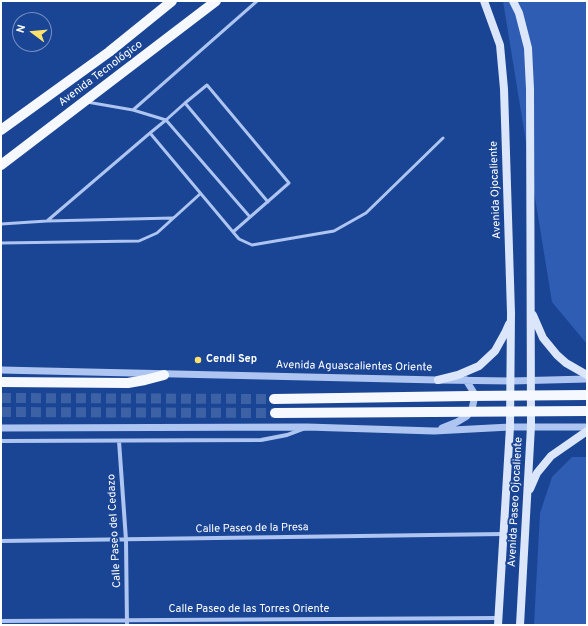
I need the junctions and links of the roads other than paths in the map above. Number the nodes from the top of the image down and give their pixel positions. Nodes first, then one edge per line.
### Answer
1 (172, 1) edge
2 (216, 1) edge
3 (257, 1) edge
4 (484, 1) edge
5 (513, 1) edge
6 (84, 102) junction
7 (185, 103) junction
8 (133, 110) junction
9 (166, 120) junction
10 (1, 130) edge
11 (150, 133) junction
12 (443, 138) dead end
13 (1, 164) edge
14 (200, 194) junction
15 (268, 202) junction
16 (250, 217) junction
17 (173, 218) junction
18 (47, 221) junction
19 (1, 224) edge
20 (233, 232) junction
21 (1, 242) edge
22 (530, 306) junction
23 (511, 313) junction
24 (1, 370) edge
25 (164, 375) junction
26 (587, 375) edge
27 (587, 379) edge
28 (438, 380) junction
29 (466, 380) junction
30 (532, 380) junction
31 (511, 381) junction
32 (1, 382) edge
33 (587, 395) edge
34 (274, 399) tunnel mouth
35 (587, 411) edge
36 (275, 413) tunnel mouth
37 (531, 426) junction
38 (307, 427) junction
39 (510, 427) junction
40 (587, 427) edge
41 (1, 428) edge
42 (434, 431) junction
43 (587, 431) edge
44 (1, 441) edge
45 (119, 441) junction
46 (527, 503) junction
47 (503, 534) junction
48 (126, 540) junction
49 (1, 541) edge
50 (128, 620) junction
51 (1, 621) edge
52 (498, 622) edge
53 (127, 625) edge
54 (520, 625) edge

1 - 10 main road, Avenida Tecnológico
2 - 6 main road, Avenida Tecnológico
3 - 8 lane
4 - 23 main road, Avenida Ojocaliente
5 - 22 main road
6 - 8 lane
6 - 13 main road, Avenida Tecnológico
7 - 9 lane
7 - 15 lane
7 - 15 lane
8 - 9 lane
9 - 11 lane
9 - 16 lane
11 - 14 lane
11 - 18 lane
12 - 20 lane
14 - 17 lane
14 - 20 lane
15 - 16 lane
16 - 20 lane
17 - 18 lane
17 - 21 lane
18 - 19 lane
22 - 26 main road
22 - 30 main road
23 - 28 main road
23 - 31 main road, Avenida Ojocaliente
24 - 25 street, Avenida Aguascalientes Oriente
25 - 28 street, Avenida Aguascalientes Oriente
25 - 32 main road
27 - 30 street, Avenida Aguascalientes Oriente
28 - 29 street, Avenida Aguascalientes Oriente
29 - 31 street, Avenida Aguascalientes Oriente
29 - 42 street
30 - 31 street, Avenida Aguascalientes Oriente
30 - 37 main road, Avenida Paseo Ojocaliente
31 - 39 main road, Avenida Paseo Ojocaliente
33 - 34 main road
35 - 36 main road
37 - 39 street
37 - 40 street
37 - 46 main road, Avenida Paseo Ojocaliente
38 - 41 street
38 - 42 street
38 - 45 street
39 - 42 street
39 - 47 main road, Avenida Paseo Ojocaliente
43 - 46 main road
44 - 45 street
45 - 48 street, Calle Paseo del Cedazo
46 - 54 main road, Avenida Paseo Ojocaliente
47 - 48 street, Calle Paseo de la Presa
47 - 52 main road, Avenida Paseo Ojocaliente
48 - 49 street, Calle Paseo de la Presa
48 - 50 street, Calle Paseo del Cedazo
50 - 51 street, Calle Paseo de las Torres Oriente
50 - 52 street, Calle Paseo de las Torres Oriente
50 - 53 street, Calle Paseo del Cedazo

